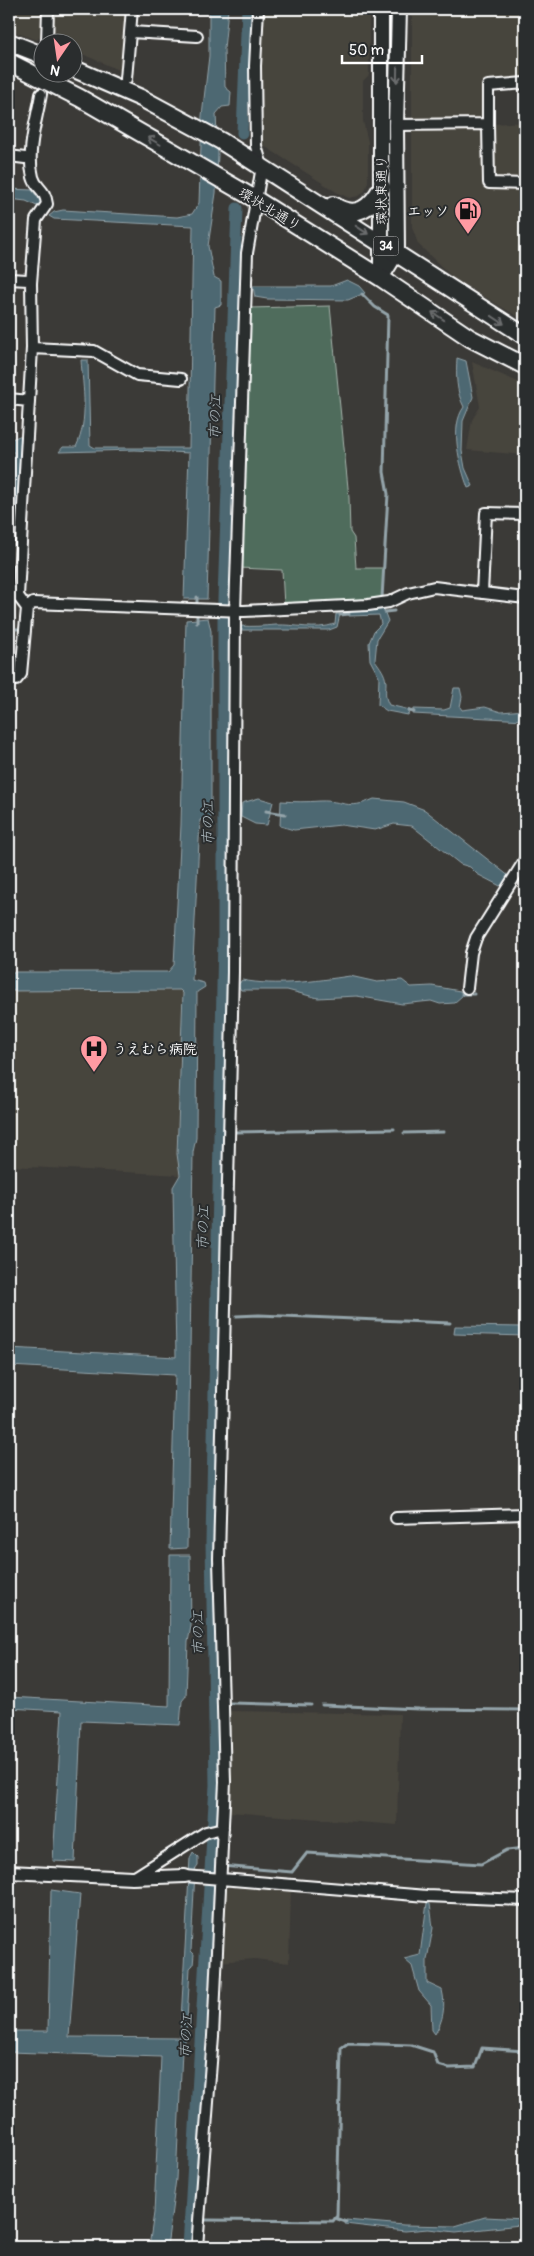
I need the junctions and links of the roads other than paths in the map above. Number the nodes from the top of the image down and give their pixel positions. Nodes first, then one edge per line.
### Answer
1 (48, 9) edge
2 (132, 9) edge
3 (258, 9) edge
4 (381, 9) edge
5 (399, 9) edge
6 (47, 32) edge
7 (131, 32) junction
8 (198, 36) dead end
9 (9, 42) edge
10 (32, 51) edge
11 (9, 62) edge
12 (82, 72) edge
13 (126, 79) dead end
14 (525, 83) edge
15 (41, 94) dead end
16 (488, 124) junction
17 (396, 125) junction
18 (9, 156) edge
19 (25, 158) dead end
20 (262, 166) junction
21 (525, 184) edge
22 (382, 187) junction
23 (255, 199) junction
24 (381, 243) junction
25 (396, 252) junction
26 (381, 278) junction
27 (9, 279) edge
28 (31, 283) junction
29 (525, 336) edge
30 (32, 348) junction
31 (525, 366) edge
32 (181, 379) dead end
33 (9, 399) edge
34 (29, 402) junction
35 (525, 514) edge
36 (482, 593) junction
37 (525, 598) edge
38 (27, 608) junction
39 (235, 611) junction
40 (9, 680) edge
41 (525, 860) edge
42 (467, 988) dead end
43 (525, 1514) edge
44 (396, 1518) dead end
45 (223, 1828) junction
46 (221, 1870) junction
47 (9, 1872) edge
48 (195, 1876) joint
49 (132, 1878) junction
50 (525, 1900) edge
51 (197, 2247) edge

1 - 6 street
2 - 7 street
3 - 20 street
4 - 22 main road, 環状東通り
5 -> 17 main road, 環状東通り
7 - 8 street
7 - 13 street
9 - 10 highway
23 -> 11 highway, 環状北通り / 34
12 - 20 highway, 34
14 - 16 street
15 - 28 street
16 - 17 street
16 - 21 street
17 - 25 main road, 環状東通り
18 - 19 street
20 - 22 highway
20 - 23 street
20 -> 24 highway, 34
22 - 24 main road, 環状東通り
23 - 26 highway, 環状北通り / 34
23 - 39 street
24 - 25 highway, 34
24 - 26 main road, 環状東通り
25 - 26 main road, 環状東通り
25 -> 29 highway, 34
31 -> 26 highway, 環状北通り / 34
27 - 28 street
28 - 30 street
30 - 32 street
30 - 34 street
33 - 34 street
34 - 38 street
35 - 36 street
36 - 37 street
36 - 39 street
38 - 39 street
38 - 40 street
39 - 45 street
41 - 42 street
43 - 44 street
45 - 46 street
45 - 49 street
46 - 48 street
46 - 50 street
46 - 51 street
47 - 49 street
48 - 49 street

